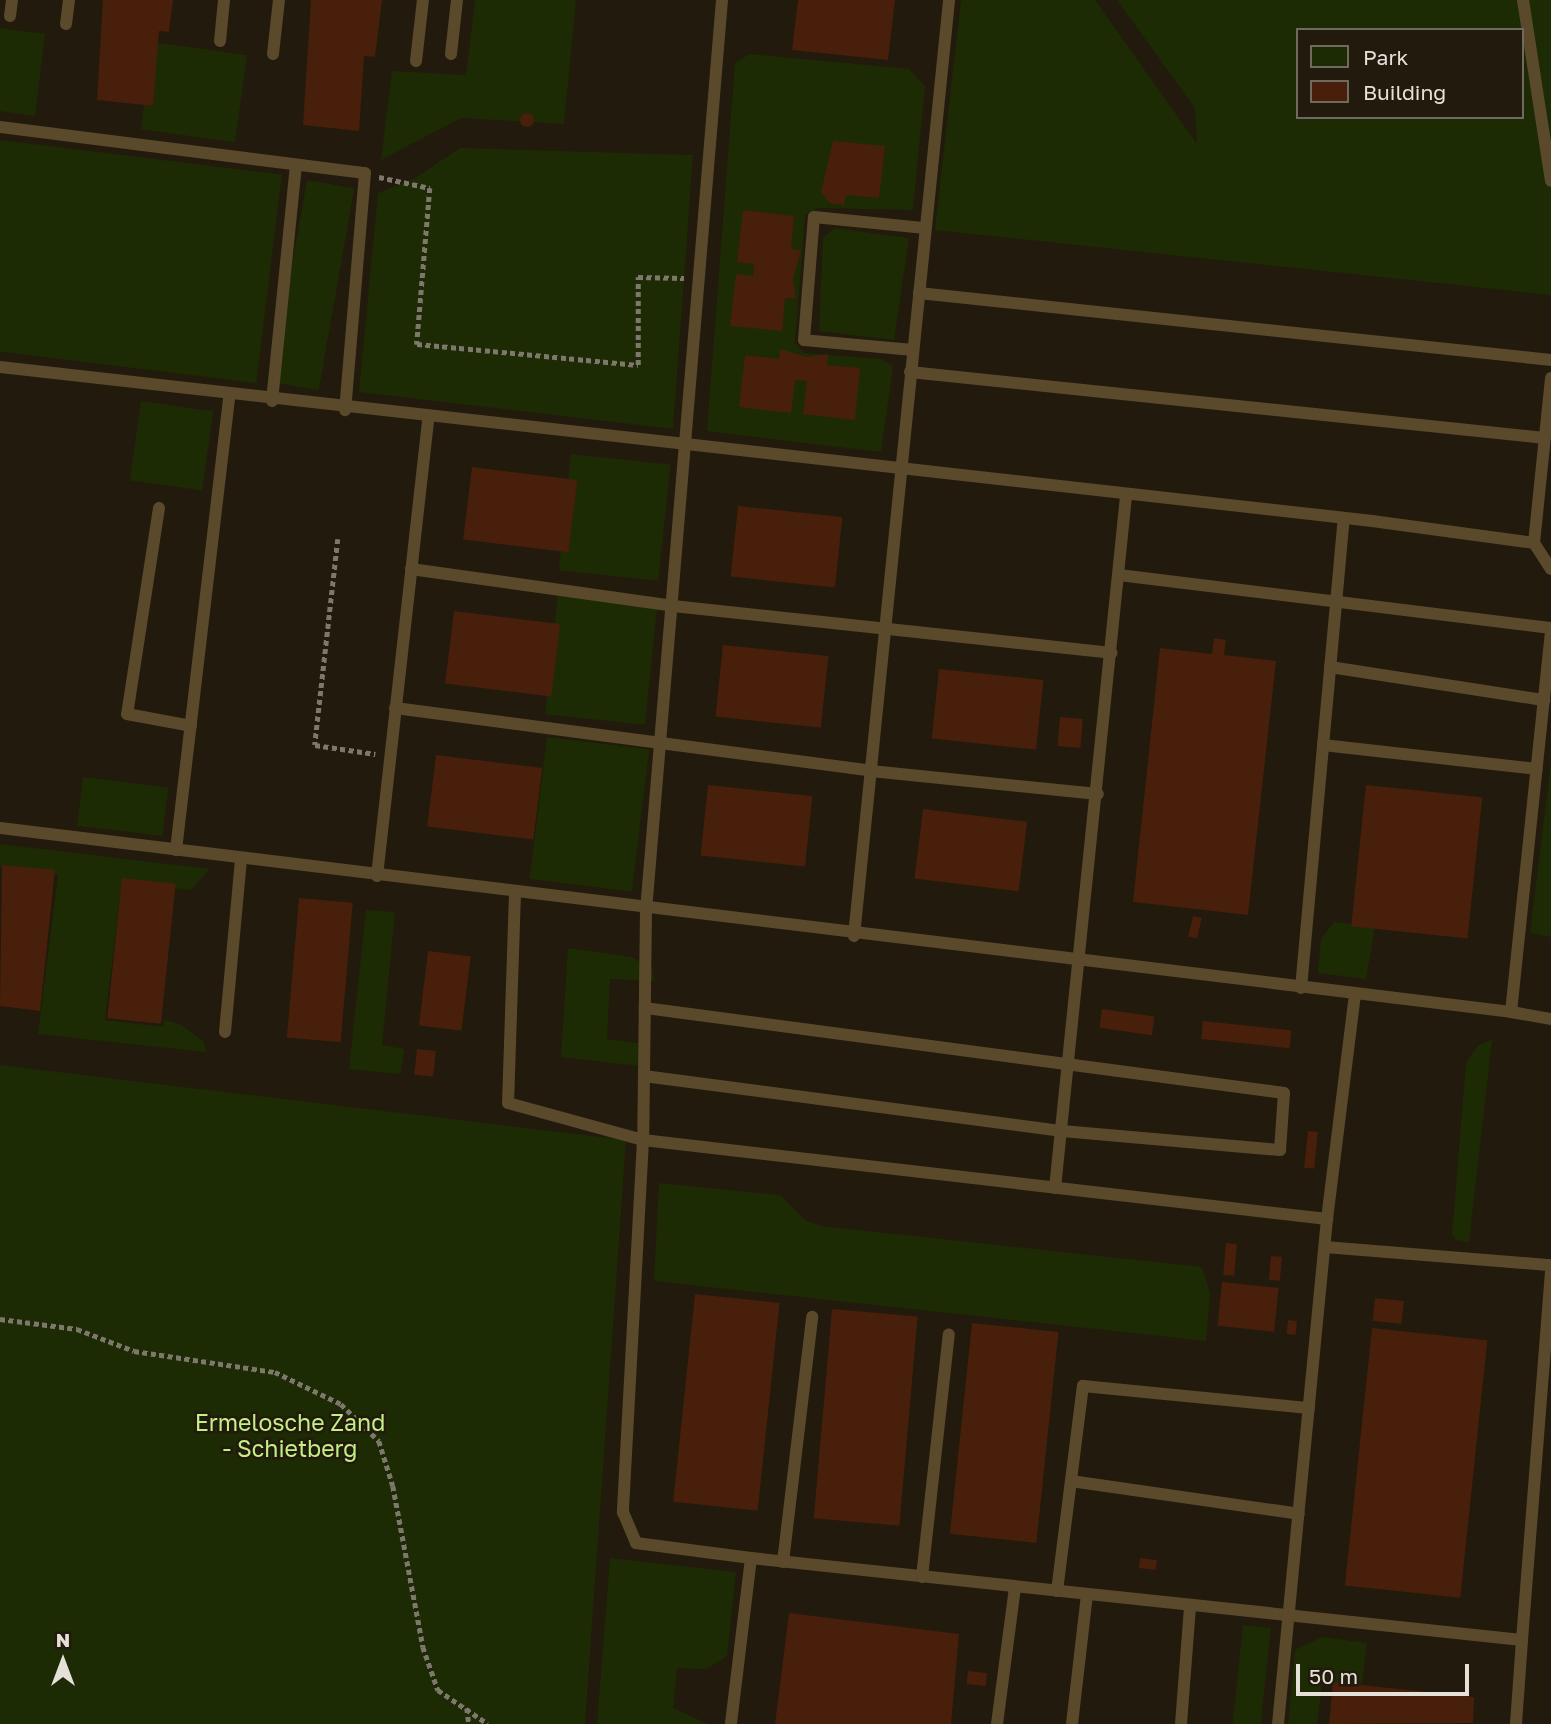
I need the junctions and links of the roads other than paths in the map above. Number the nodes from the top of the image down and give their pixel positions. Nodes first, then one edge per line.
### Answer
1 (12, 0) edge
2 (69, 0) edge
3 (224, 0) edge
4 (279, 0) edge
5 (423, 0) edge
6 (457, 0) edge
7 (722, 0) edge
8 (949, 0) edge
9 (1523, 0) edge
10 (10, 16) dead end
11 (66, 24) dead end
12 (220, 41) dead end
13 (273, 54) dead end
14 (451, 54) dead end
15 (416, 61) dead end
16 (0, 127) edge
17 (296, 165) junction
18 (1551, 181) edge
19 (925, 228) junction
20 (919, 293) junction
21 (912, 350) junction
22 (1551, 360) edge
23 (0, 367) edge
24 (910, 372) junction
25 (1551, 378) edge
26 (229, 396) junction
27 (272, 401) junction
28 (345, 410) junction
29 (428, 419) junction
30 (1545, 438) junction
31 (687, 448) junction
32 (900, 472) junction
33 (1126, 496) junction
34 (159, 508) dead end
35 (1344, 518) junction
36 (1534, 543) junction
37 (411, 569) junction
38 (1551, 569) edge
39 (1119, 575) junction
40 (1336, 600) junction
41 (673, 606) junction
42 (884, 629) junction
43 (1551, 629) edge
44 (1111, 653) junction
45 (1330, 667) junction
46 (1544, 699) junction
47 (395, 708) junction
48 (191, 726) junction
49 (661, 744) junction
50 (1323, 745) junction
51 (1537, 769) junction
52 (871, 771) junction
53 (1098, 794) junction
54 (0, 828) edge
55 (176, 850) junction
56 (241, 859) junction
57 (377, 876) junction
58 (515, 893) junction
59 (646, 910) junction
60 (854, 936) junction
61 (1081, 962) junction
62 (1301, 988) junction
63 (1355, 994) junction
64 (645, 1008) junction
65 (1511, 1012) junction
66 (1551, 1019) edge
67 (225, 1032) dead end
68 (1070, 1065) junction
69 (644, 1076) junction
70 (1062, 1131) junction
71 (643, 1140) junction
72 (1055, 1188) junction
73 (1327, 1219) junction
74 (1325, 1247) junction
75 (1551, 1266) edge
76 (812, 1317) dead end
77 (949, 1334) dead end
78 (1309, 1408) junction
79 (1071, 1481) junction
80 (1299, 1514) junction
81 (751, 1558) junction
82 (783, 1562) junction
83 (922, 1577) junction
84 (1015, 1587) junction
85 (1057, 1591) junction
86 (1087, 1595) junction
87 (1190, 1606) junction
88 (1289, 1617) junction
89 (1522, 1640) junction
90 (731, 1724) edge
91 (997, 1724) edge
92 (1072, 1724) edge
93 (1181, 1724) edge
94 (1278, 1724) edge
95 (1516, 1724) edge

1 - 10 lane
2 - 11 lane
3 - 12 lane
4 - 13 lane
5 - 15 lane
6 - 14 lane
7 - 31 lane
8 - 19 lane
9 - 18 lane
16 - 17 lane
17 - 27 lane
17 - 28 lane
19 - 20 lane
19 - 21 lane
20 - 21 lane
20 - 22 lane
21 - 24 lane
23 - 26 lane
24 - 30 lane
24 - 32 lane
25 - 30 lane
26 - 27 lane
26 - 48 lane
27 - 28 lane
28 - 29 lane
29 - 31 lane
29 - 37 lane
30 - 36 lane
31 - 32 lane
31 - 41 lane
32 - 33 lane
32 - 42 lane
33 - 35 lane
33 - 39 lane
34 - 48 lane
35 - 36 lane
35 - 40 lane
36 - 38 lane
37 - 41 lane
37 - 47 lane
39 - 40 lane
39 - 44 lane
40 - 43 lane
40 - 45 lane
41 - 42 lane
41 - 49 lane
42 - 44 lane
42 - 52 lane
43 - 46 lane
44 - 53 lane
45 - 46 lane
45 - 50 lane
46 - 51 lane
47 - 49 lane
47 - 57 lane
48 - 55 lane
49 - 52 lane
49 - 59 lane
50 - 51 lane
50 - 62 lane
51 - 65 lane
52 - 53 lane
52 - 60 lane
53 - 61 lane
54 - 55 lane
55 - 56 lane
56 - 57 lane
56 - 67 lane
57 - 58 lane
58 - 59 lane
58 - 71 lane
59 - 60 lane
59 - 64 lane
60 - 61 lane
61 - 62 lane
61 - 68 lane
62 - 63 lane
63 - 65 lane
63 - 73 lane
64 - 68 lane
64 - 69 lane
65 - 66 lane
68 - 70 lane
68 - 70 lane
69 - 70 lane
69 - 71 lane
70 - 72 lane
71 - 72 lane
71 - 81 lane
72 - 73 lane
73 - 74 lane
74 - 75 lane
74 - 78 lane
75 - 89 lane
76 - 82 lane
77 - 83 lane
78 - 79 lane
78 - 80 lane
79 - 80 lane
79 - 85 lane
80 - 88 lane
81 - 82 lane
81 - 90 lane
82 - 83 lane
83 - 84 lane
84 - 85 lane
84 - 91 lane
85 - 86 lane
86 - 87 lane
86 - 92 lane
87 - 88 lane
87 - 93 lane
88 - 89 lane
88 - 94 lane
89 - 95 lane

